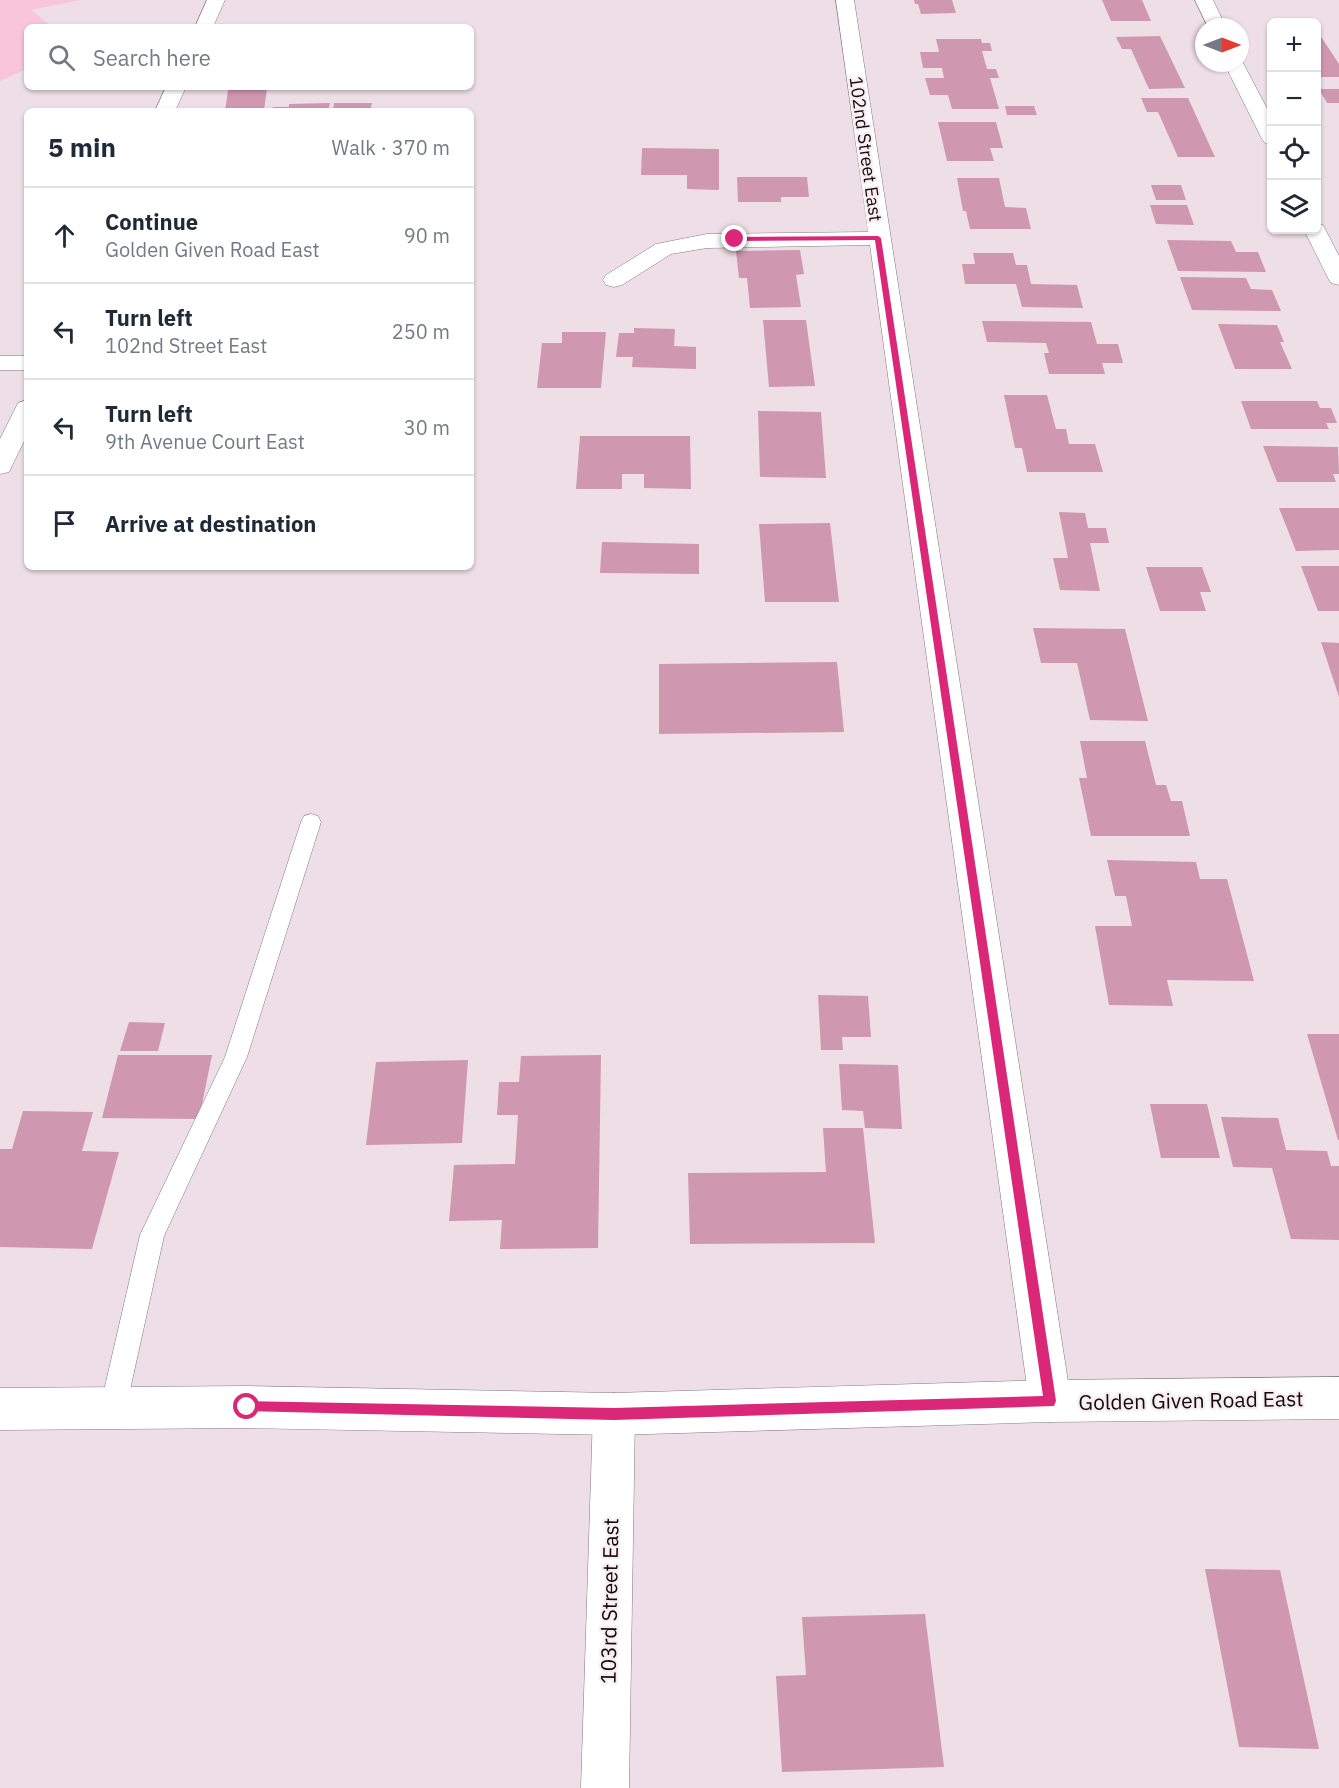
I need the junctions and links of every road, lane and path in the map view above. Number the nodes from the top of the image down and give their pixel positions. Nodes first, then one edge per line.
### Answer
1 (216, 0) edge
2 (845, 0) edge
3 (1204, 0) edge
4 (1213, 18) edge
5 (205, 24) edge
6 (1238, 72) edge
7 (175, 90) edge
8 (166, 108) edge
9 (1267, 129) edge
10 (1317, 234) edge
11 (878, 238) junction
12 (1339, 278) edge
13 (614, 280) dead end
14 (0, 363) edge
15 (24, 363) edge
16 (24, 414) edge
17 (0, 466) edge
18 (311, 822) dead end
19 (1339, 1398) edge
20 (1050, 1401) junction
21 (113, 1408) junction
22 (0, 1409) edge
23 (614, 1414) junction
24 (605, 1788) edge

1 - 5 street
2 - 11 street, 102nd Street East
3 - 4 street
6 - 9 street
7 - 8 street
10 - 12 street
11 - 13 street
11 - 20 street, 102nd Street East
14 - 15 street
16 - 17 street
18 - 21 lane
19 - 20 street, Golden Given Road East
20 - 23 street, Golden Given Road East
21 - 22 street, Golden Given Road East
21 - 23 street, Golden Given Road East
23 - 24 street, 103rd Street East

